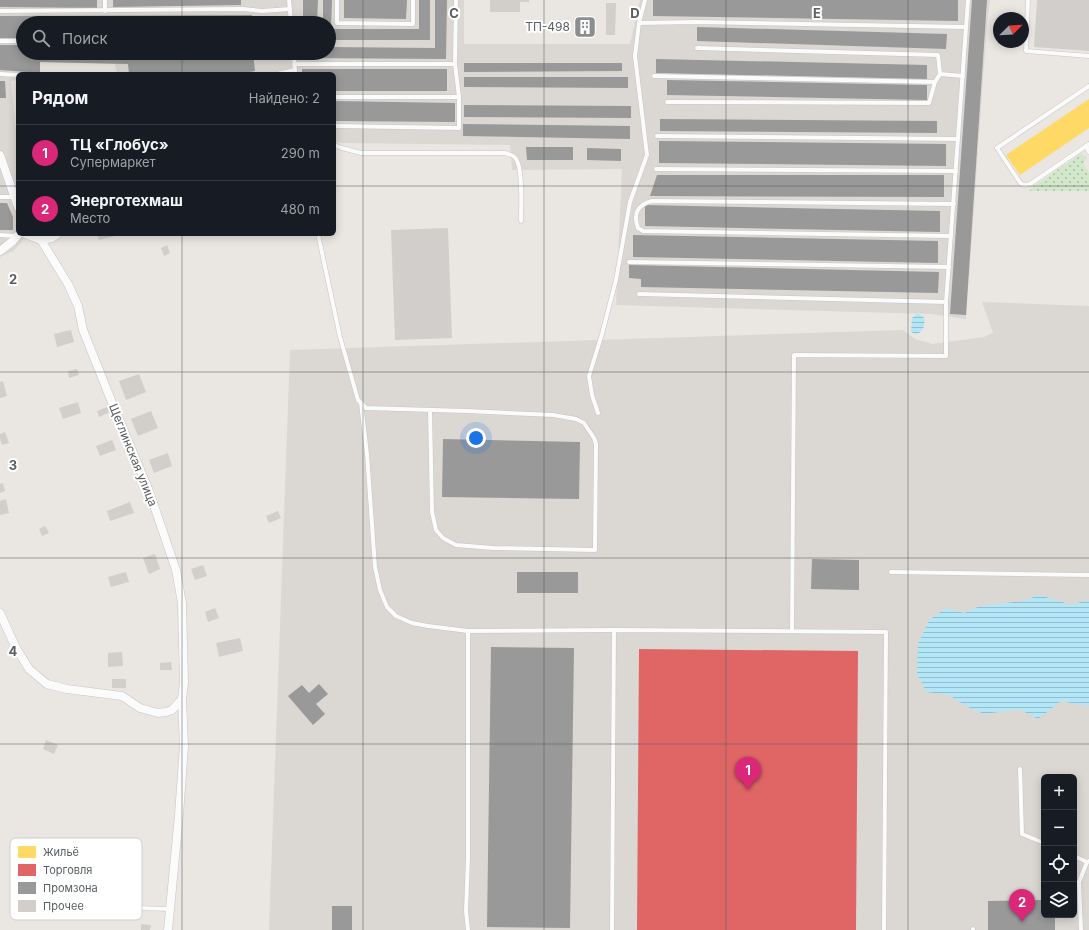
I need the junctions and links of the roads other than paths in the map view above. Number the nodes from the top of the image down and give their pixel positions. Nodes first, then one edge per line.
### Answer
1 (105, 0) edge
2 (289, 0) edge
3 (337, 0) edge
4 (413, 0) edge
5 (456, 0) edge
6 (645, 0) edge
7 (968, 0) edge
8 (1028, 0) edge
9 (290, 9) junction
10 (0, 11) edge
11 (105, 11) junction
12 (290, 16) edge
13 (639, 22) junction
14 (966, 27) junction
15 (0, 41) edge
16 (16, 41) edge
17 (697, 48) dead end
18 (1089, 56) edge
19 (294, 60) edge
20 (294, 64) junction
21 (455, 64) junction
22 (295, 72) edge
23 (0, 74) edge
24 (940, 74) junction
25 (16, 75) edge
26 (654, 76) dead end
27 (963, 76) junction
28 (935, 82) junction
29 (1089, 86) edge
30 (336, 97) edge
31 (459, 97) junction
32 (667, 102) dead end
33 (336, 126) edge
34 (657, 136) dead end
35 (958, 138) junction
36 (1087, 145) edge
37 (336, 146) edge
38 (1089, 152) edge
39 (0, 155) edge
40 (2, 166) edge
41 (656, 169) dead end
42 (956, 171) junction
43 (0, 197) edge
44 (15, 197) junction
45 (16, 200) edge
46 (954, 204) junction
47 (521, 221) dead end
48 (16, 235) edge
49 (0, 236) edge
50 (20, 236) edge
51 (25, 236) edge
52 (55, 236) edge
53 (318, 236) edge
54 (951, 236) junction
55 (41, 240) junction
56 (0, 251) edge
57 (629, 262) dead end
58 (949, 267) junction
59 (639, 294) dead end
60 (946, 302) junction
61 (361, 403) junction
62 (430, 410) junction
63 (598, 413) dead end
64 (891, 572) dead end
65 (1089, 575) edge
66 (0, 613) edge
67 (614, 630) junction
68 (468, 631) junction
69 (792, 631) junction
70 (182, 699) junction
71 (1020, 769) dead end
72 (1041, 843) edge
73 (1077, 857) edge
74 (1088, 862) edge
75 (142, 908) edge
76 (170, 909) junction
77 (168, 930) edge
78 (468, 930) edge
79 (612, 930) edge
80 (884, 930) edge
81 (1081, 930) edge

1 - 11 lane
2 - 9 lane
3 - 4 lane
5 - 21 lane
6 - 13 lane
7 - 14 lane
8 - 18 lane
9 - 11 lane
9 - 12 lane
10 - 11 lane
13 - 14 lane
13 - 63 lane
14 - 27 lane
15 - 16 lane
17 - 24 lane
19 - 20 lane
20 - 21 lane
20 - 22 lane
21 - 31 lane
23 - 25 lane
24 - 27 lane
24 - 28 lane
26 - 28 lane
27 - 35 lane
28 - 32 lane
29 - 36 lane
30 - 31 lane
31 - 33 lane
34 - 35 lane
35 - 42 lane
36 - 38 lane
37 - 47 lane
39 - 40 street
40 - 44 street
41 - 42 lane
42 - 46 lane
43 - 44 lane
44 - 45 street
46 - 54 lane
46 - 54 lane
48 - 49 lane
50 - 56 street
51 - 55 street
52 - 55 street
53 - 61 lane
54 - 58 lane
55 - 70 street, Щеглинская улица
57 - 58 lane
58 - 60 lane
59 - 60 lane
60 - 69 lane
61 - 62 lane
61 - 68 lane
62 - 62 lane
64 - 65 lane
66 - 70 street
67 - 68 lane
67 - 69 lane
67 - 79 lane
68 - 78 lane
69 - 80 lane
70 - 76 street, Щеглинская улица
71 - 72 lane
73 - 74 lane
74 - 81 lane
75 - 76 lane
76 - 77 street, Щеглинская улица

